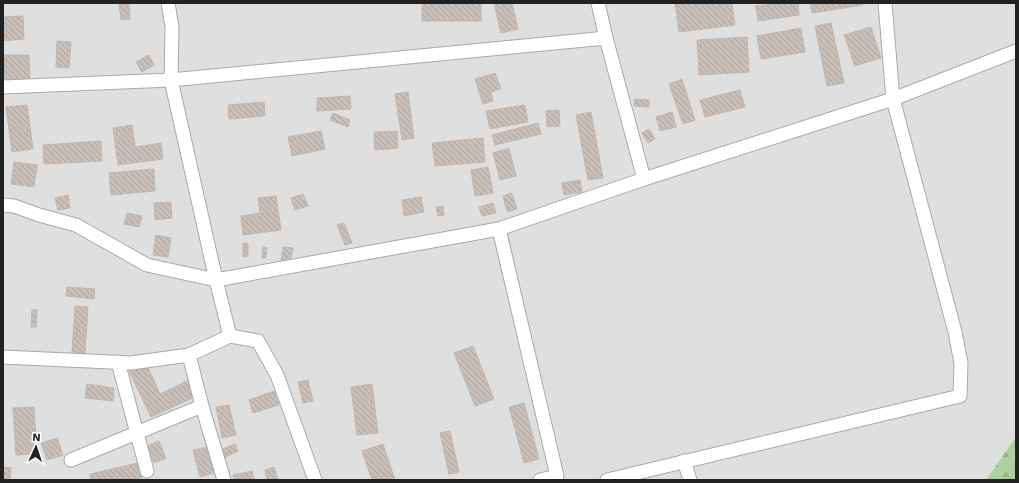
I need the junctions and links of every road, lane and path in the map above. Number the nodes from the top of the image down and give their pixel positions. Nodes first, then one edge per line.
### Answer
1 (168, 3) edge
2 (598, 3) edge
3 (885, 3) edge
4 (606, 38) junction
5 (1016, 51) edge
6 (171, 80) junction
7 (3, 87) edge
8 (893, 99) junction
9 (644, 179) junction
10 (3, 205) edge
11 (499, 229) junction
12 (216, 280) junction
13 (230, 336) junction
14 (189, 355) junction
15 (3, 357) edge
16 (118, 362) junction
17 (202, 406) junction
18 (137, 433) junction
19 (71, 460) dead end
20 (684, 461) junction
21 (147, 471) dead end
22 (558, 478) edge
23 (224, 480) edge
24 (315, 480) edge
25 (540, 480) edge
26 (606, 480) edge
27 (690, 480) edge

1 - 6 street
2 - 4 street
3 - 8 street
4 - 6 street
4 - 9 street
5 - 8 street
6 - 7 street
6 - 12 street
8 - 9 street
8 - 20 street
9 - 11 street
10 - 12 street
11 - 12 street
11 - 22 street
12 - 13 street
13 - 14 street
13 - 24 street
14 - 16 street
14 - 17 street
15 - 16 street
16 - 18 street
17 - 18 street
17 - 23 street
18 - 19 street
18 - 21 street
20 - 26 street
20 - 27 street
22 - 25 street

